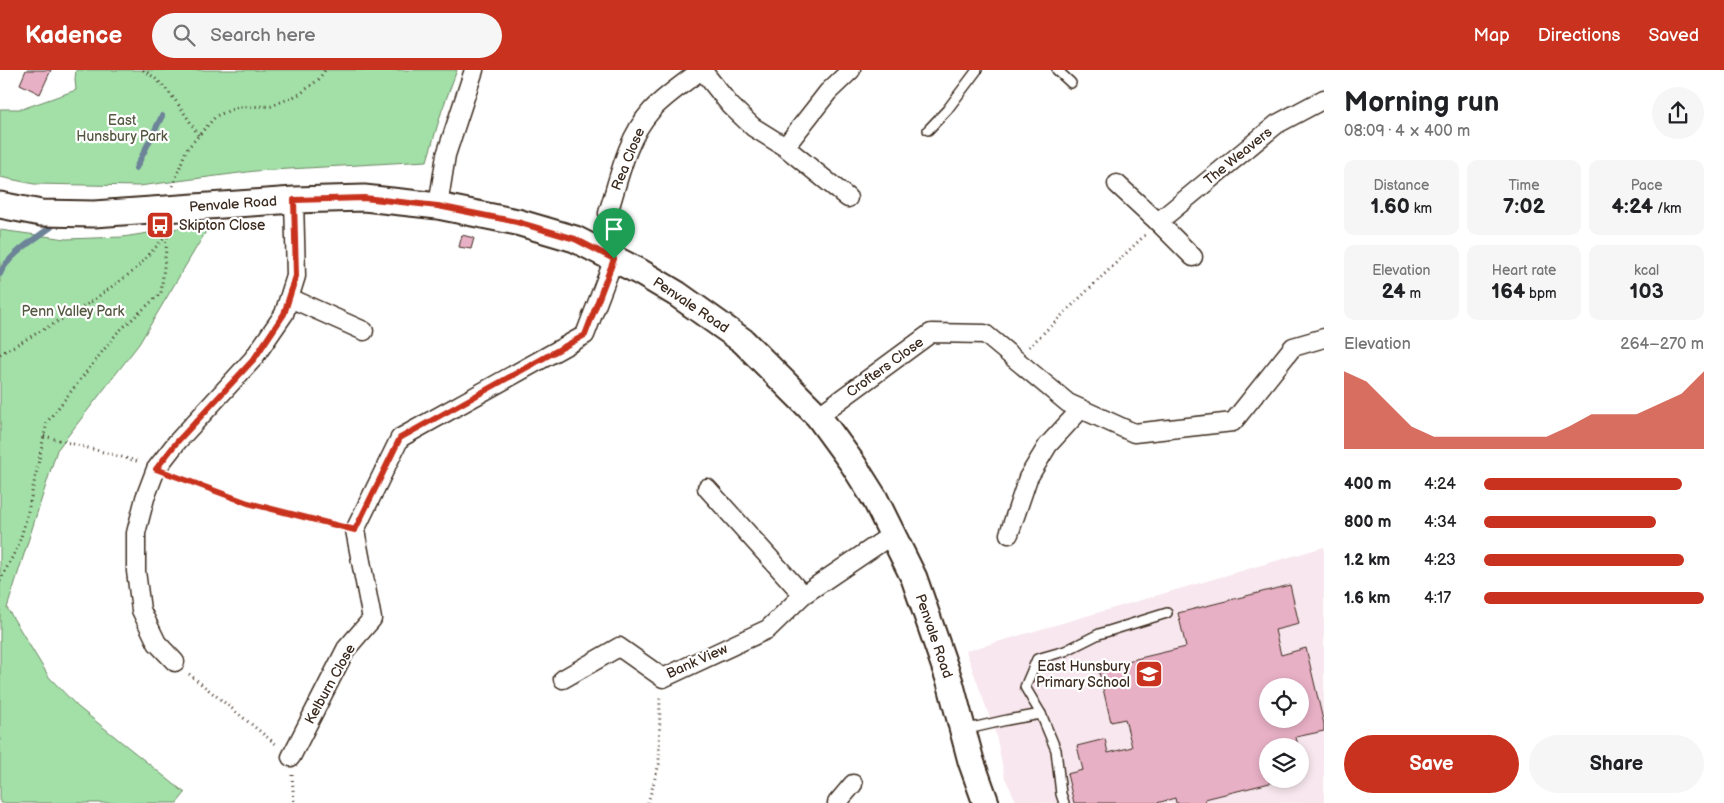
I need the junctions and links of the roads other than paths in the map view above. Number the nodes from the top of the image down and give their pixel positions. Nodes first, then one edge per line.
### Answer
1 (474, 70) edge
2 (702, 70) edge
3 (851, 70) edge
4 (977, 70) edge
5 (1057, 70) edge
6 (1071, 83) dead end
7 (1324, 99) edge
8 (928, 130) dead end
9 (785, 147) junction
10 (1117, 184) dead end
11 (848, 198) dead end
12 (294, 200) junction
13 (0, 205) edge
14 (438, 206) junction
15 (608, 213) dead end
16 (1158, 222) junction
17 (1193, 257) dead end
18 (614, 259) junction
19 (290, 298) junction
20 (364, 331) dead end
21 (1324, 338) edge
22 (1081, 409) junction
23 (818, 416) junction
24 (707, 488) dead end
25 (893, 534) junction
26 (1009, 534) dead end
27 (803, 595) junction
28 (1167, 612) dead end
29 (175, 662) road end
30 (563, 679) dead end
31 (1041, 714) junction
32 (963, 730) junction
33 (291, 757) road end
34 (853, 784) dead end
35 (837, 803) edge
36 (986, 803) edge
37 (1064, 803) edge

1 - 14 street
2 - 9 street, Rea Close
2 - 15 street, Rea Close
3 - 9 street
4 - 8 lane
5 - 6 lane
7 - 16 street, The Weavers
9 - 11 street, Rea Close
10 - 16 street
12 - 13 street, Penvale Road
12 - 14 street, Penvale Road
12 - 19 street
14 - 18 street, Penvale Road
16 - 17 street
18 - 23 street, Penvale Road
18 - 33 street, Kelburn Close
19 - 20 street
19 - 29 street
21 - 22 street, Crofters Close
22 - 23 street, Crofters Close
22 - 26 street
23 - 25 street, Penvale Road
24 - 27 street
25 - 27 street, Bank View
25 - 32 street, Penvale Road
27 - 30 street, Bank View
28 - 31 lane
31 - 32 lane
31 - 37 lane
32 - 36 street, Penvale Road
34 - 35 street

